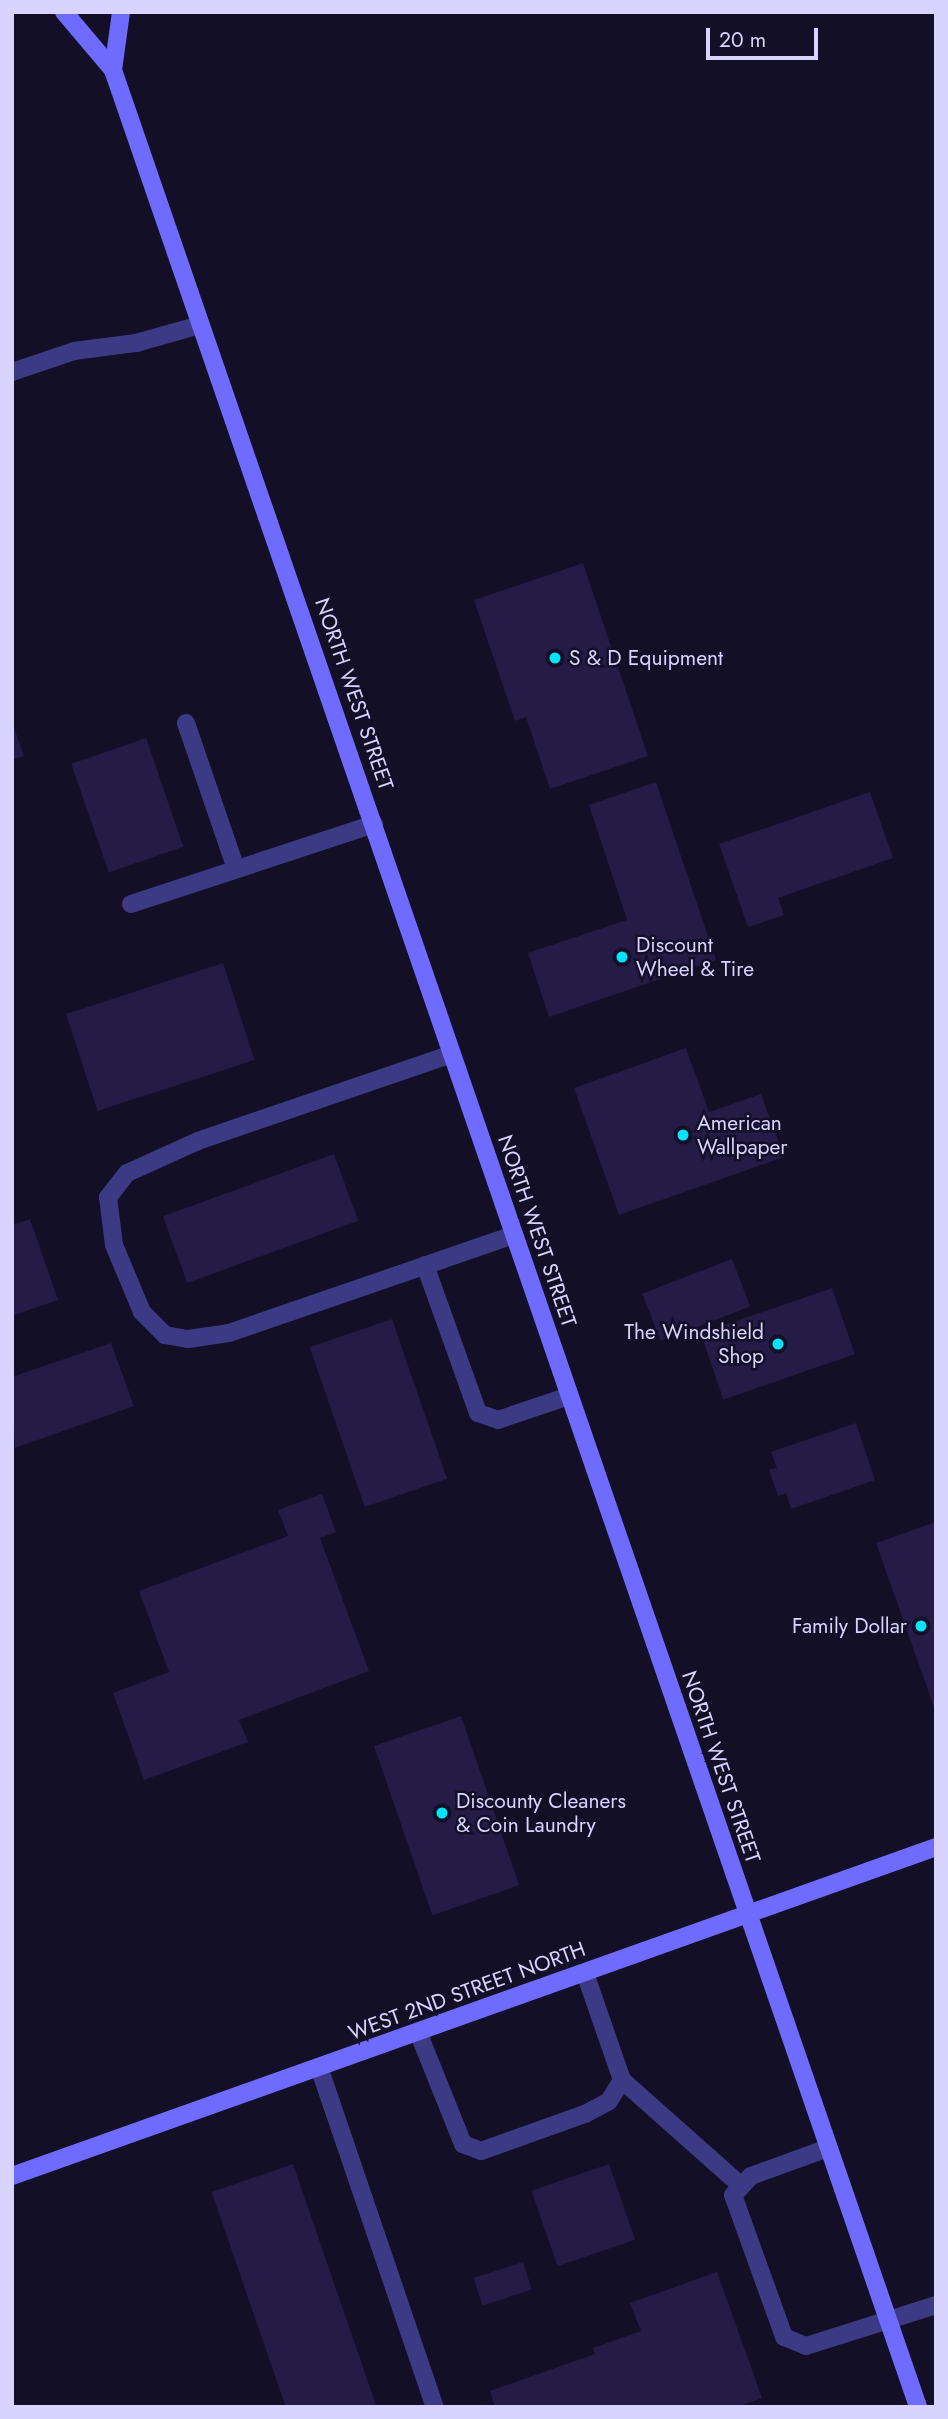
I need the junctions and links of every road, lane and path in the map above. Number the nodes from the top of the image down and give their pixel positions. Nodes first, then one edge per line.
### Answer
1 (64, 12) edge
2 (121, 12) edge
3 (113, 70) junction
4 (200, 325) junction
5 (12, 372) edge
6 (186, 723) dead end
7 (374, 824) junction
8 (236, 869) junction
9 (131, 904) dead end
10 (452, 1054) junction
11 (513, 1235) junction
12 (425, 1265) junction
13 (569, 1395) junction
14 (936, 1847) edge
15 (748, 1915) junction
16 (585, 1973) junction
17 (418, 2032) junction
18 (319, 2067) junction
19 (622, 2080) junction
20 (828, 2148) junction
21 (12, 2176) edge
22 (739, 2184) junction
23 (936, 2305) edge
24 (886, 2319) junction
25 (435, 2407) edge
26 (918, 2407) edge

1 - 3 main road, NORTH WEST STREET
2 - 3 main road, NORTH WEST STREET
3 - 4 main road, NORTH WEST STREET
4 - 5 lane
4 - 7 main road, NORTH WEST STREET
6 - 8 lane
7 - 8 lane
7 - 10 main road, NORTH WEST STREET
8 - 9 lane
10 - 11 main road, NORTH WEST STREET
10 - 12 lane
11 - 12 lane
11 - 13 main road, NORTH WEST STREET
12 - 13 lane
13 - 15 main road, NORTH WEST STREET
14 - 15 main road, WEST 2ND STREET NORTH
15 - 16 main road, WEST 2ND STREET NORTH
15 - 20 main road, NORTH WEST STREET
16 - 17 main road, WEST 2ND STREET NORTH
16 - 19 lane
17 - 18 main road, WEST 2ND STREET NORTH
17 - 19 lane
18 - 21 main road, WEST 2ND STREET NORTH
18 - 25 lane
19 - 22 lane
20 - 22 lane
20 - 24 main road, NORTH WEST STREET
22 - 24 lane
23 - 24 lane
24 - 26 main road, NORTH WEST STREET

